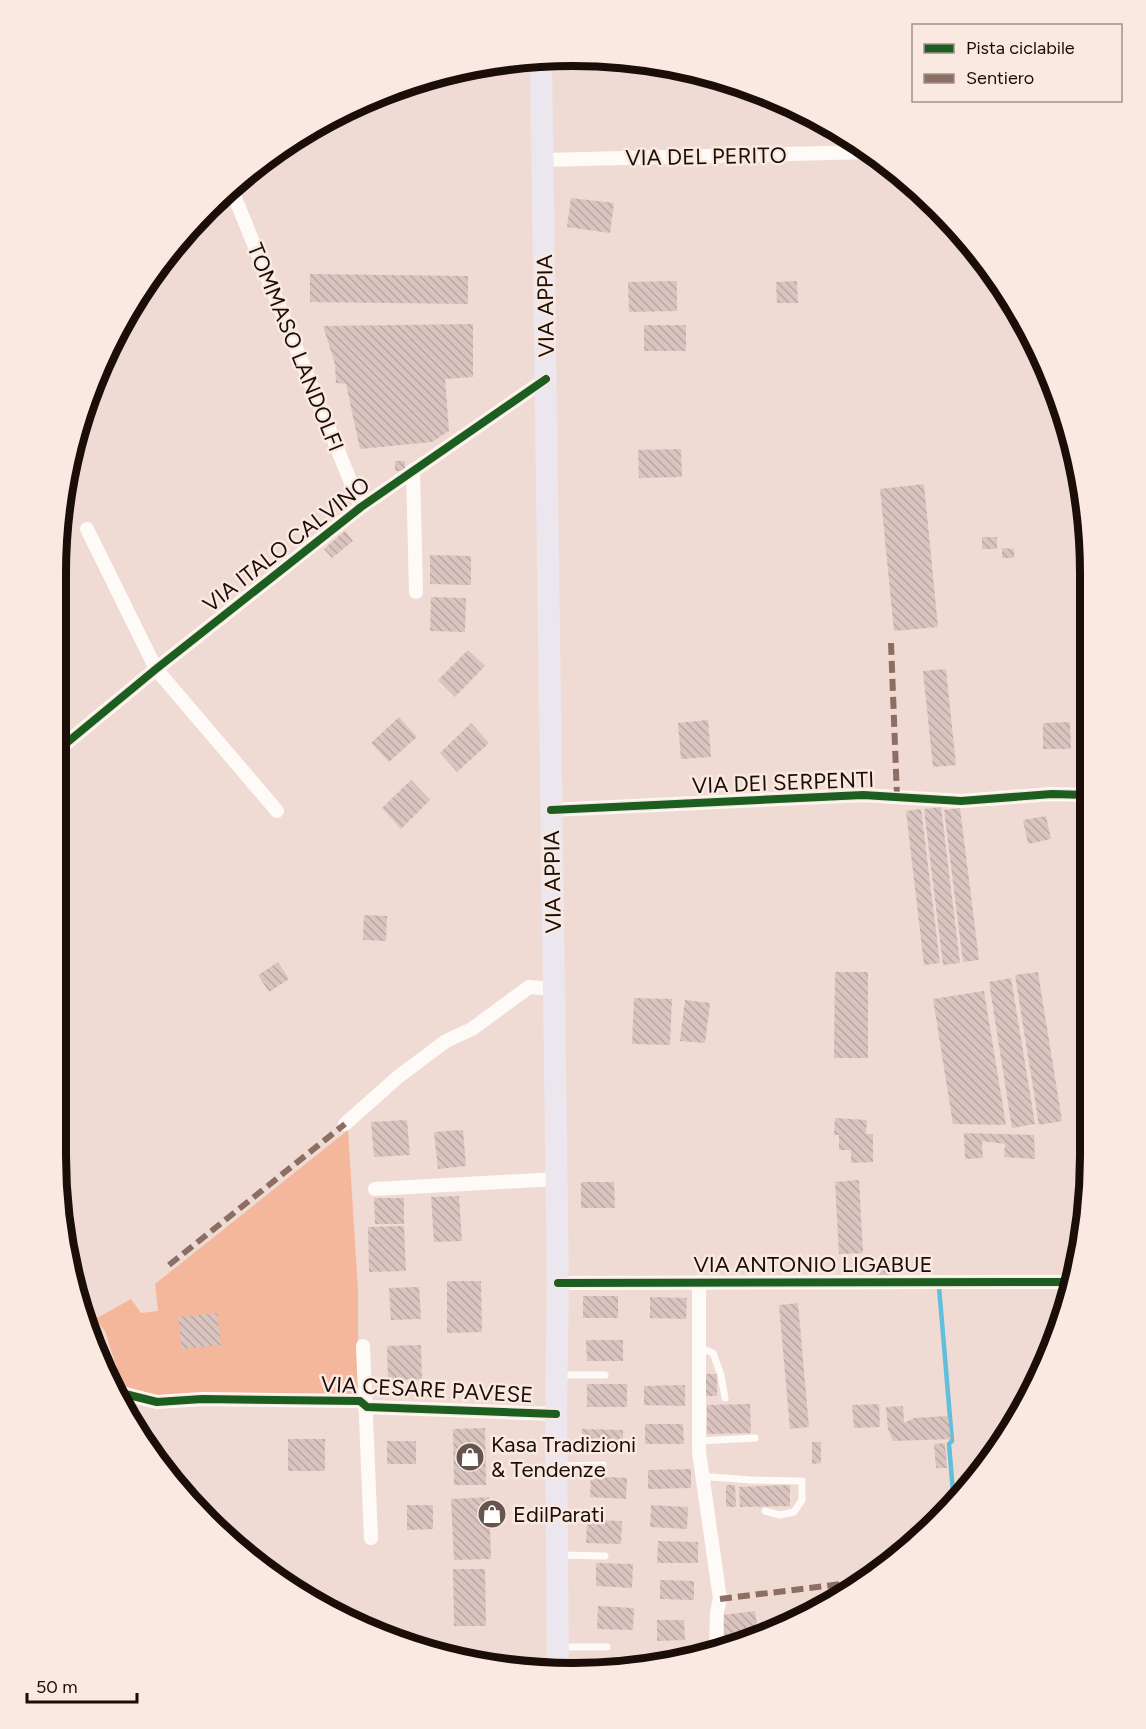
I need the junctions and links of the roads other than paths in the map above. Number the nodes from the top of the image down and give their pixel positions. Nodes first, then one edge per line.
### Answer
1 (541, 67) edge
2 (857, 152) edge
3 (543, 160) junction
4 (234, 196) edge
5 (546, 379) junction
6 (414, 470) junction
7 (361, 507) junction
8 (87, 529) dead end
9 (416, 592) dead end
10 (156, 669) junction
11 (66, 743) edge
12 (1080, 795) edge
13 (551, 810) junction
14 (277, 811) dead end
15 (553, 989) junction
16 (345, 1124) dead end
17 (556, 1179) junction
18 (375, 1189) dead end
19 (699, 1282) junction
20 (1064, 1282) edge
21 (558, 1283) junction
22 (363, 1346) dead end
23 (699, 1350) junction
24 (604, 1375) dead end
25 (557, 1376) junction
26 (125, 1394) edge
27 (725, 1398) dead end
28 (367, 1407) junction
29 (556, 1414) junction
30 (754, 1438) dead end
31 (699, 1441) junction
32 (603, 1465) dead end
33 (556, 1466) junction
34 (703, 1478) junction
35 (765, 1511) dead end
36 (371, 1538) dead end
37 (557, 1555) junction
38 (605, 1556) dead end
39 (716, 1642) edge
40 (558, 1647) junction
41 (607, 1647) dead end
42 (558, 1663) edge

1 - 3 main road, VIA APPIA
2 - 3 street, VIA DEL PERITO
3 - 5 main road, VIA APPIA
4 - 7 street, TOMMASO LANDOLFI
5 - 6 street, VIA ITALO CALVINO
5 - 13 main road, VIA APPIA
6 - 7 street, VIA ITALO CALVINO
6 - 9 street
7 - 10 street, VIA ITALO CALVINO
8 - 10 street
10 - 11 street, VIA ITALO CALVINO
10 - 14 street
12 - 13 street, VIA DEI SERPENTI
13 - 15 main road, VIA APPIA
15 - 16 street
15 - 17 main road, VIA APPIA
17 - 18 street
17 - 21 main road, VIA APPIA
19 - 20 street, VIA ANTONIO LIGABUE
19 - 21 street, VIA ANTONIO LIGABUE
19 - 23 street
21 - 25 main road, VIA APPIA
22 - 28 street
23 - 27 lane
23 - 31 street
24 - 25 lane
25 - 29 main road, VIA APPIA
26 - 28 street, VIA CESARE PAVESE
28 - 29 street, VIA CESARE PAVESE
28 - 36 street
29 - 33 main road, VIA APPIA
30 - 31 lane
31 - 34 street
32 - 33 lane
33 - 37 main road, VIA APPIA
34 - 35 lane
34 - 39 street
37 - 38 lane
37 - 40 main road, VIA APPIA
40 - 41 lane
40 - 42 main road, VIA APPIA

